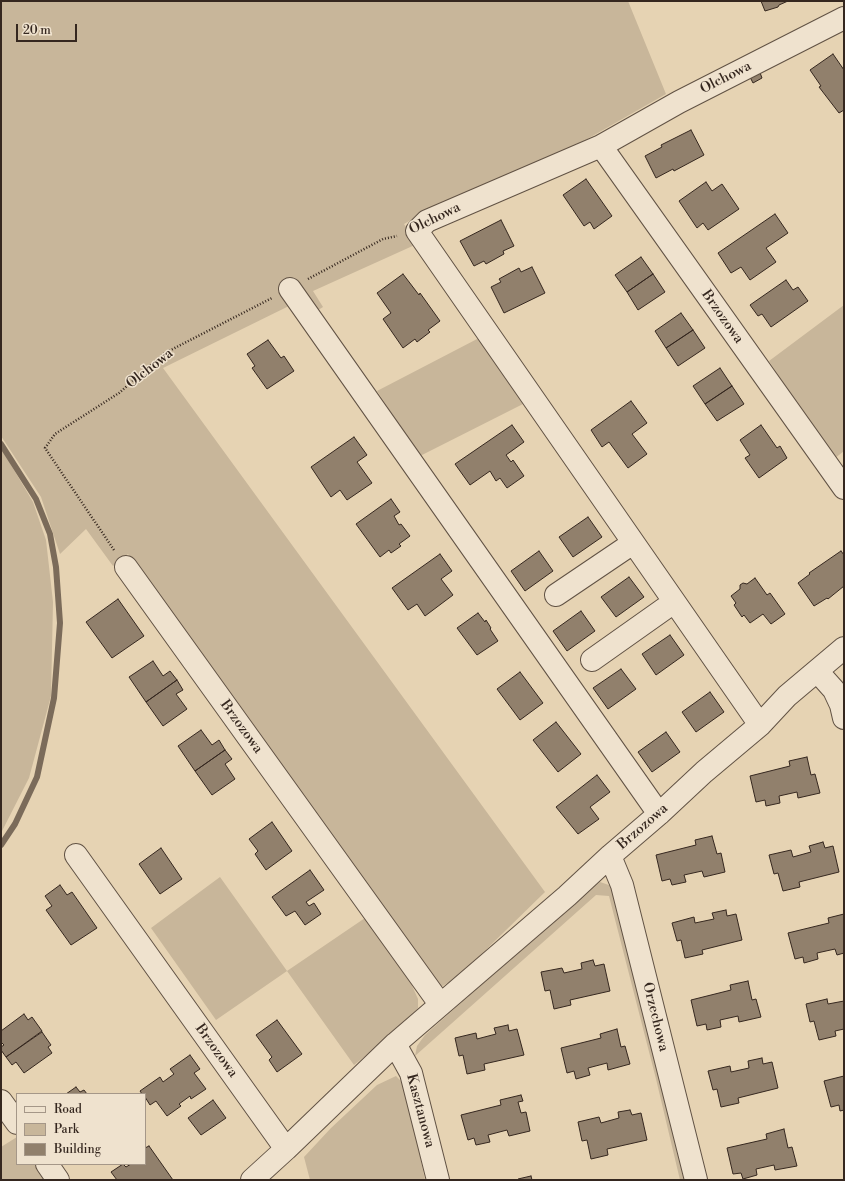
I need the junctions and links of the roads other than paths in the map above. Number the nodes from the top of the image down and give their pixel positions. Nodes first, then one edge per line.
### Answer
1 (840, 1) edge
2 (844, 9) edge
3 (844, 18) edge
4 (601, 146) junction
5 (290, 289) road end
6 (844, 488) edge
7 (633, 543) junction
8 (126, 567) road end
9 (556, 595) dead end
10 (674, 602) junction
11 (844, 648) edge
12 (592, 660) dead end
13 (817, 671) junction
14 (844, 718) edge
15 (760, 725) junction
16 (659, 814) junction
17 (76, 855) dead end
18 (610, 856) junction
19 (440, 1004) junction
20 (395, 1044) junction
21 (1, 1101) edge
22 (16, 1122) edge
23 (286, 1149) junction
24 (48, 1165) edge
25 (58, 1180) edge
26 (252, 1180) edge
27 (438, 1180) edge
28 (696, 1180) edge

1 - 2 street
3 - 4 street, Olchowa
4 - 6 street, Brzozowa
4 - 7 street, Olchowa
5 - 16 street
7 - 9 street
7 - 10 street
8 - 19 street, Brzozowa
10 - 12 street
10 - 15 street
11 - 13 street, Brzozowa
13 - 14 street
13 - 15 street, Brzozowa
15 - 16 street, Brzozowa
16 - 18 street, Brzozowa
17 - 23 street, Brzozowa
18 - 19 street, Brzozowa
18 - 28 street, Orzechowa
19 - 20 street, Brzozowa
20 - 23 street, Brzozowa
20 - 27 street, Kasztanowa
21 - 22 street
23 - 26 street, Brzozowa
24 - 25 street

